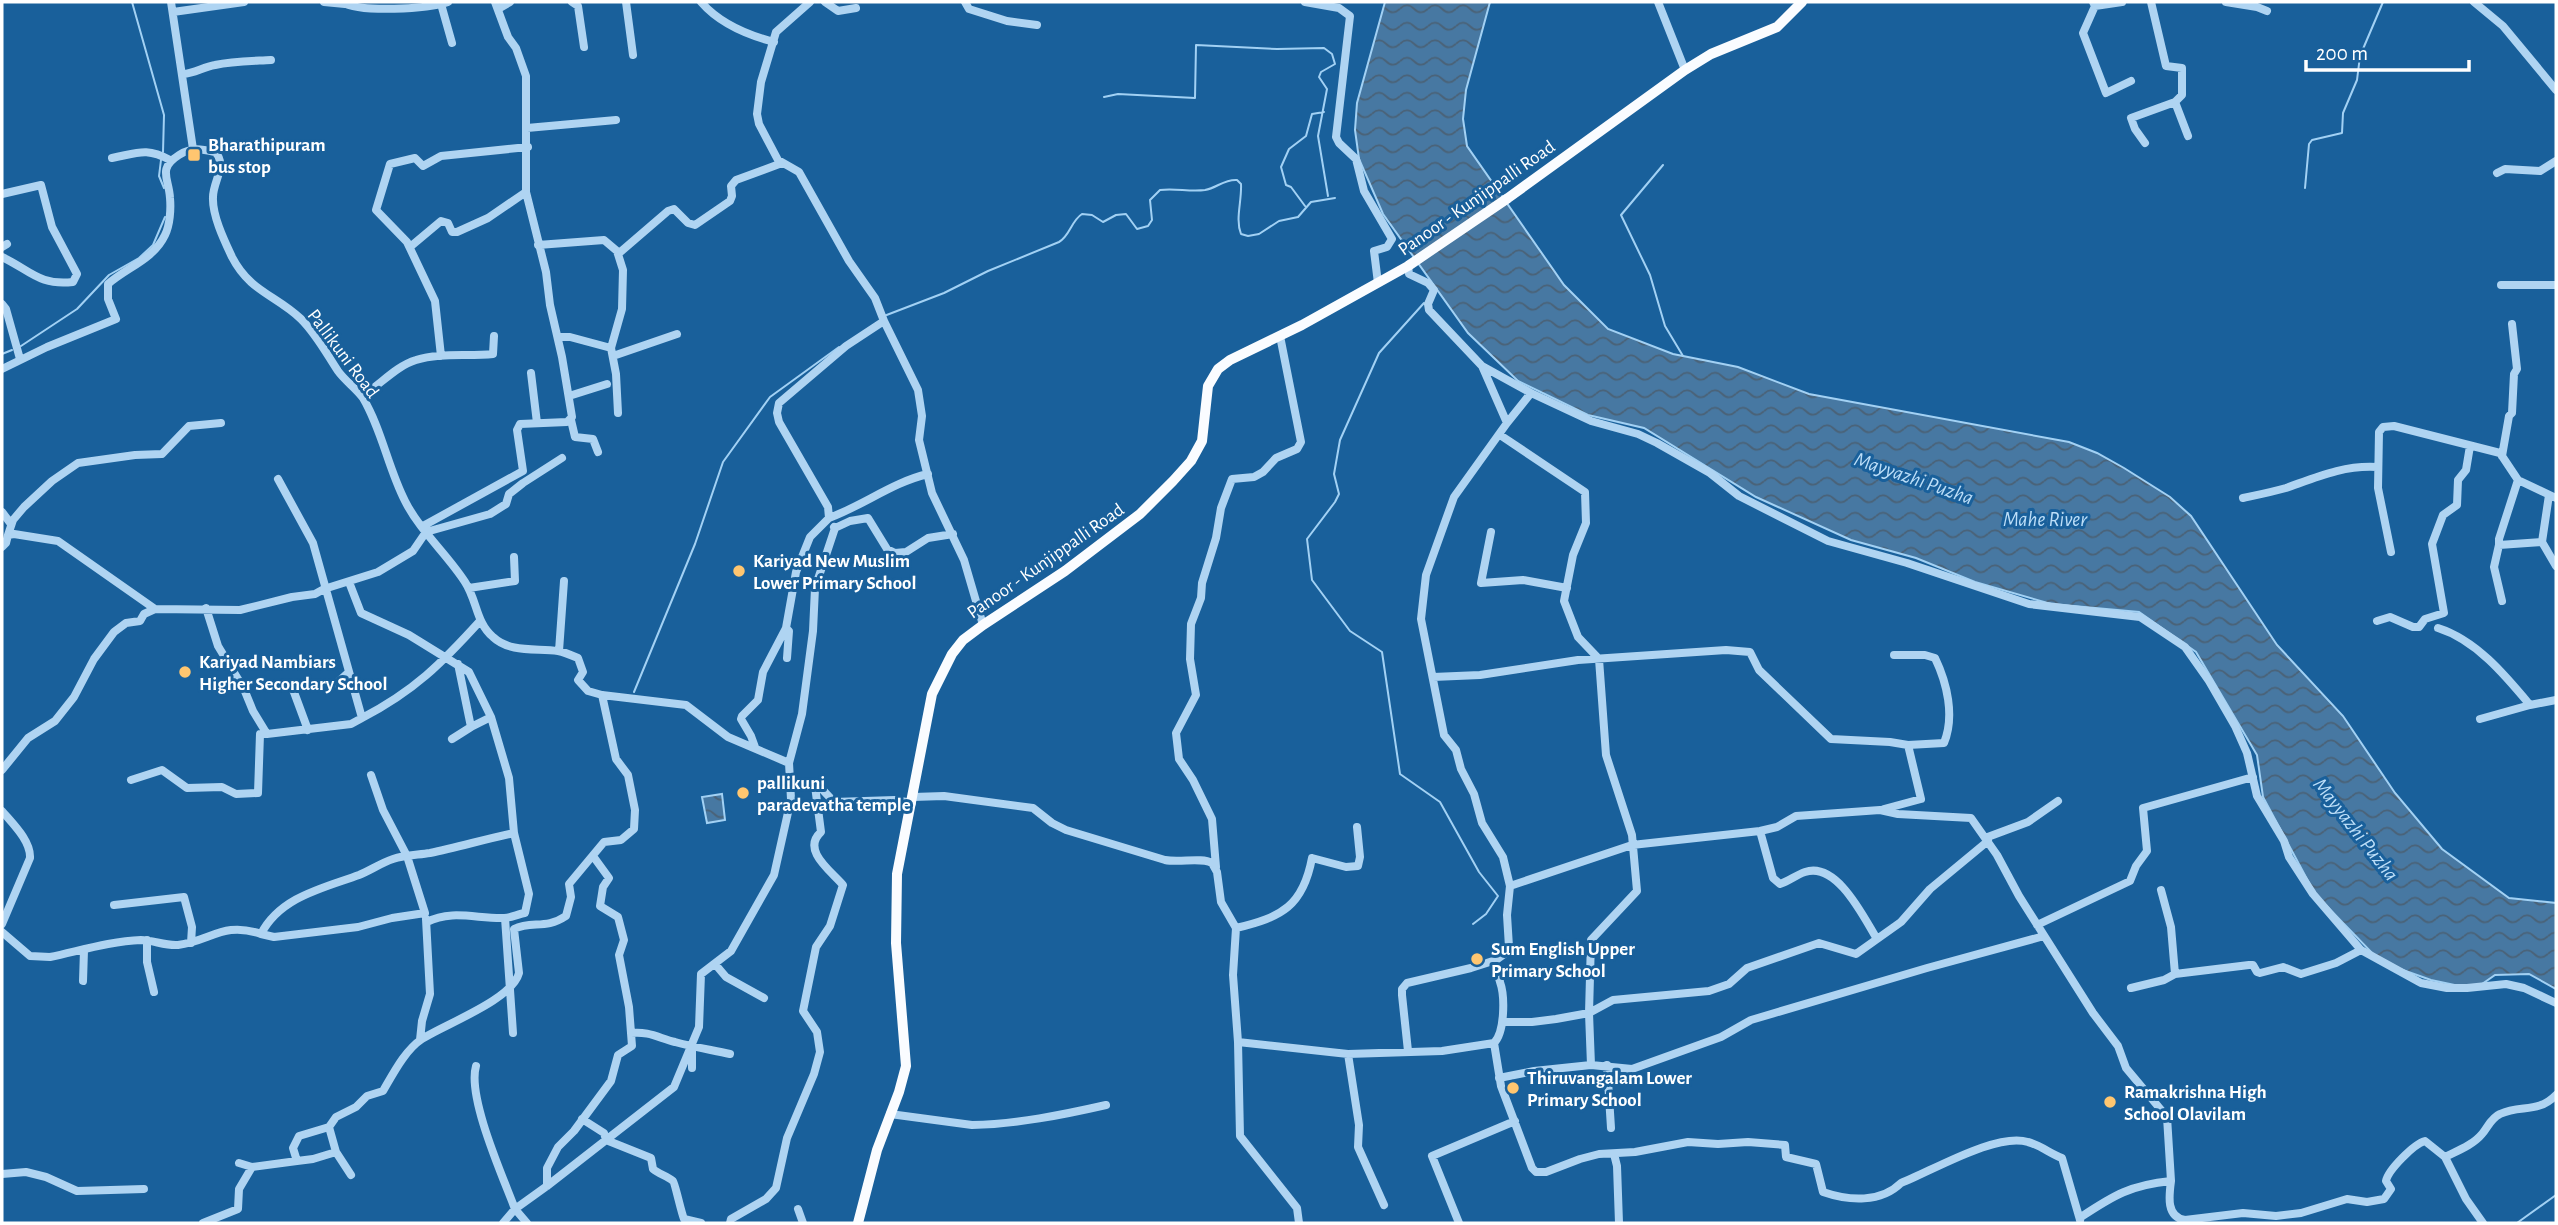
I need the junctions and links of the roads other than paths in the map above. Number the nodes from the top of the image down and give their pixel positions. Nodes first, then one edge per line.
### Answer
1 (171, 2) edge
2 (244, 2) edge
3 (324, 2) edge
4 (510, 2) edge
5 (572, 2) edge
6 (626, 2) edge
7 (701, 2) edge
8 (810, 2) edge
9 (825, 2) edge
10 (965, 2) edge
11 (1306, 2) edge
12 (1658, 2) edge
13 (1802, 2) edge
14 (2122, 2) edge
15 (2151, 2) edge
16 (2227, 2) edge
17 (2474, 2) edge
18 (343, 3) edge
19 (445, 3) edge
20 (2094, 4) edge
21 (496, 6) edge
22 (856, 8) dead end
23 (2267, 11) dead end
24 (173, 12) junction
25 (1037, 24) dead end
26 (774, 42) junction
27 (452, 43) dead end
28 (584, 47) dead end
29 (633, 55) dead end
30 (271, 60) dead end
31 (1685, 70) junction
32 (183, 74) junction
33 (2131, 81) dead end
34 (2556, 90) edge
35 (2175, 102) junction
36 (616, 120) dead end
37 (527, 128) junction
38 (2188, 136) dead end
39 (2145, 143) dead end
40 (528, 147) junction
41 (193, 149) junction
42 (112, 158) dead end
43 (170, 160) junction
44 (2556, 161) edge
45 (782, 163) junction
46 (2497, 173) dead end
47 (526, 192) junction
48 (2, 194) edge
49 (538, 245) junction
50 (410, 247) junction
51 (618, 254) junction
52 (2, 257) edge
53 (1408, 266) junction
54 (1378, 283) junction
55 (2501, 285) dead end
56 (2556, 285) edge
57 (2, 304) edge
58 (883, 318) junction
59 (2512, 324) dead end
60 (677, 334) dead end
61 (494, 336) dead end
62 (1280, 336) junction
63 (558, 337) junction
64 (612, 352) junction
65 (441, 356) junction
66 (20, 359) junction
67 (1482, 366) junction
68 (2, 369) edge
69 (531, 373) dead end
70 (607, 384) dead end
71 (1531, 393) junction
72 (362, 396) junction
73 (569, 396) junction
74 (618, 413) dead end
75 (571, 420) junction
76 (221, 423) dead end
77 (537, 423) junction
78 (1507, 423) junction
79 (1500, 435) junction
80 (2469, 446) junction
81 (597, 453) dead end
82 (2502, 456) junction
83 (562, 458) dead end
84 (2377, 467) junction
85 (928, 474) junction
86 (278, 479) dead end
87 (2518, 480) junction
88 (2553, 497) edge
89 (2243, 498) dead end
90 (2, 512) edge
91 (828, 519) junction
92 (11, 524) junction
93 (835, 528) junction
94 (424, 529) junction
95 (1491, 532) dead end
96 (953, 534) junction
97 (8, 535) junction
98 (2542, 542) junction
99 (2499, 545) junction
100 (2, 547) edge
101 (2391, 552) dead end
102 (514, 557) dead end
103 (2556, 566) edge
104 (564, 581) dead end
105 (349, 582) junction
106 (1567, 588) junction
107 (324, 589) junction
108 (469, 589) junction
109 (2502, 601) dead end
110 (206, 608) junction
111 (155, 609) junction
112 (480, 621) junction
113 (2377, 621) dead end
114 (983, 625) junction
115 (786, 628) junction
116 (2438, 628) dead end
117 (559, 651) junction
118 (1895, 655) dead end
119 (447, 657) junction
120 (787, 658) dead end
121 (1599, 659) junction
122 (458, 664) junction
123 (349, 672) junction
124 (1433, 677) junction
125 (291, 684) dead end
126 (326, 684) dead end
127 (602, 695) junction
128 (2556, 700) edge
129 (2529, 705) junction
130 (491, 717) junction
131 (362, 718) junction
132 (2480, 719) dead end
133 (471, 727) junction
134 (308, 730) junction
135 (267, 734) junction
136 (452, 739) dead end
137 (1908, 745) junction
138 (755, 747) junction
139 (789, 763) junction
140 (2, 770) edge
141 (371, 775) dead end
142 (2253, 777) junction
143 (131, 780) dead end
144 (790, 783) junction
145 (815, 786) junction
146 (913, 800) junction
147 (2058, 801) dead end
148 (1880, 810) junction
149 (2, 811) edge
150 (1357, 827) dead end
151 (1760, 831) junction
152 (514, 833) junction
153 (1987, 839) junction
154 (1632, 845) junction
155 (407, 856) junction
156 (593, 856) junction
157 (1216, 867) junction
158 (1510, 886) junction
159 (2161, 890) dead end
160 (114, 905) dead end
161 (425, 913) junction
162 (505, 918) junction
163 (427, 922) junction
164 (2, 923) edge
165 (2037, 925) junction
166 (1236, 928) junction
167 (2, 932) edge
168 (261, 934) junction
169 (2044, 936) junction
170 (1877, 939) junction
171 (148, 940) junction
172 (191, 943) junction
173 (84, 950) junction
174 (2361, 950) junction
175 (1496, 960) junction
176 (715, 964) junction
177 (2175, 974) junction
178 (83, 981) dead end
179 (2131, 988) dead end
180 (509, 989) junction
181 (154, 992) dead end
182 (764, 998) dead end
183 (2556, 1003) edge
184 (1589, 1013) junction
185 (1503, 1022) junction
186 (513, 1033) dead end
187 (631, 1033) junction
188 (420, 1040) junction
189 (1238, 1042) junction
190 (1494, 1043) junction
191 (692, 1045) junction
192 (1408, 1051) junction
193 (730, 1054) dead end
194 (1348, 1054) junction
195 (1591, 1065) junction
196 (1607, 1065) junction
197 (476, 1066) dead end
198 (692, 1068) dead end
199 (1499, 1078) junction
200 (2556, 1095) edge
201 (1106, 1105) dead end
202 (890, 1114) junction
203 (582, 1119) junction
204 (1515, 1121) junction
205 (329, 1127) junction
206 (1611, 1128) dead end
207 (606, 1140) junction
208 (337, 1152) junction
209 (1614, 1154) junction
210 (2445, 1157) junction
211 (297, 1161) junction
212 (239, 1163) dead end
213 (252, 1167) junction
214 (2, 1174) edge
215 (351, 1175) dead end
216 (2171, 1181) junction
217 (547, 1186) junction
218 (144, 1189) dead end
219 (1384, 1205) dead end
220 (515, 1209) junction
221 (798, 1209) dead end
222 (684, 1221) edge
223 (2080, 1221) edge
224 (203, 1223) edge
225 (503, 1223) edge
226 (527, 1223) edge
227 (702, 1223) edge
228 (730, 1223) edge
229 (803, 1223) edge
230 (858, 1223) edge
231 (1299, 1223) edge
232 (1459, 1223) edge
233 (1619, 1223) edge
234 (2483, 1223) edge

1 - 24 street
2 - 24 street
3 - 18 street
4 - 21 street
5 - 28 street
6 - 29 street
7 - 26 street
8 - 26 street
9 - 22 street
10 - 25 street
11 - 54 street
12 - 31 street
13 - 31 main road, Panoor - Kunjippalli Road
14 - 20 street
15 - 35 street
16 - 23 street
17 - 34 street
18 - 19 street
19 - 27 street
20 - 33 street
21 - 37 street
24 - 32 street
26 - 45 street
30 - 32 street
31 - 53 main road, Panoor - Kunjippalli Road
32 - 41 street
35 - 38 street
35 - 39 street
36 - 37 street
37 - 40 street
40 - 47 street
40 - 50 street
41 - 43 street
41 - 72 street, Pallikuni Road
42 - 43 street
43 - 66 street
44 - 46 street
45 - 51 street
45 - 58 street
47 - 49 street
47 - 50 street
48 - 52 street
49 - 51 street
49 - 63 street
50 - 65 street
51 - 64 street
53 - 54 main road, Panoor - Kunjippalli Road
53 - 67 street
54 - 62 main road, Panoor - Kunjippalli Road
55 - 56 street
57 - 66 street
58 - 85 street
58 - 91 street
59 - 82 street
60 - 64 street
61 - 65 street
62 - 114 main road, Panoor - Kunjippalli Road
62 - 157 street
63 - 64 street
63 - 73 street
64 - 74 street
65 - 72 street
66 - 68 street
67 - 71 street
67 - 78 street
69 - 77 street
70 - 73 street
71 - 78 street
71 - 142 street
72 - 94 street, Pallikuni Road
73 - 75 street
75 - 77 street
75 - 81 street
76 - 92 street
77 - 94 street
78 - 79 street
79 - 106 street
79 - 124 street
80 - 82 street
80 - 84 street
80 - 113 street
82 - 87 street
83 - 94 street
84 - 89 street
84 - 101 street
85 - 91 street
85 - 96 street
86 - 107 street
87 - 88 street
87 - 99 street
88 - 98 street
90 - 92 street
91 - 93 street
91 - 115 street
92 - 97 street
93 - 96 street
93 - 139 street
94 - 105 street
94 - 108 street, Pallikuni Road
95 - 106 street
96 - 114 street
97 - 100 street
97 - 111 street
98 - 99 street
98 - 103 street
99 - 109 street
102 - 108 street
104 - 117 street
105 - 107 street
105 - 119 street
106 - 121 street
107 - 110 street
107 - 123 street
108 - 112 street, Pallikuni Road
110 - 111 street
110 - 135 street
111 - 140 street
112 - 117 street
112 - 119 street
114 - 146 main road, Panoor - Kunjippalli Road
115 - 120 street
115 - 138 street
116 - 129 street
117 - 127 street
118 - 137 street
119 - 122 street
119 - 131 street
121 - 124 street
121 - 137 street
121 - 154 street
122 - 130 street
122 - 133 street
123 - 126 street
123 - 131 street
124 - 158 street
125 - 134 street
127 - 138 street
127 - 156 street
128 - 129 street
129 - 132 street
130 - 133 street
130 - 152 street
131 - 134 street
133 - 136 street
134 - 135 street
135 - 143 street
137 - 148 street
138 - 139 street
139 - 144 street
141 - 155 street
142 - 165 street
142 - 174 street
144 - 145 street
144 - 176 street
145 - 146 street
145 - 228 street
146 - 157 street
146 - 202 main road, Panoor - Kunjippalli Road
147 - 153 street
148 - 151 street
148 - 153 street
149 - 164 street
150 - 166 street
151 - 154 street
151 - 170 street
152 - 155 street
152 - 162 street
153 - 165 street
153 - 170 street
154 - 158 street
154 - 184 street
155 - 161 street
155 - 168 street
156 - 180 street
156 - 187 street
157 - 166 street
158 - 175 street
159 - 177 street
160 - 172 street
161 - 163 street
161 - 168 street
162 - 163 street
162 - 180 street
163 - 188 street
165 - 169 street
166 - 189 street
167 - 173 street
168 - 172 street
169 - 196 street
169 - 216 street
170 - 184 street
171 - 172 street
171 - 173 street
171 - 181 street
173 - 178 street
174 - 177 street
174 - 183 street
175 - 185 street
175 - 192 street
176 - 182 street
176 - 191 street
177 - 179 street
180 - 186 street
180 - 188 street
184 - 185 street
184 - 195 street
185 - 190 street
187 - 191 street
187 - 203 street
188 - 205 street
189 - 194 street
189 - 231 street
190 - 192 street
190 - 199 street
191 - 193 street
191 - 198 street
191 - 207 street
192 - 194 street
194 - 219 street
195 - 196 street
195 - 199 street
196 - 206 street
197 - 220 street
199 - 204 street
200 - 210 street
201 - 202 street
202 - 230 main road, Panoor - Kunjippalli Road
203 - 207 street
203 - 217 street
204 - 209 street
204 - 232 street
205 - 208 street
205 - 211 street
207 - 217 street
207 - 222 street
208 - 211 street
208 - 215 street
209 - 223 street
209 - 233 street
210 - 216 street
210 - 234 street
211 - 213 street
212 - 213 street
213 - 224 street
214 - 218 street
216 - 223 street
217 - 220 street
220 - 225 street
220 - 226 street
221 - 229 street
222 - 227 street

